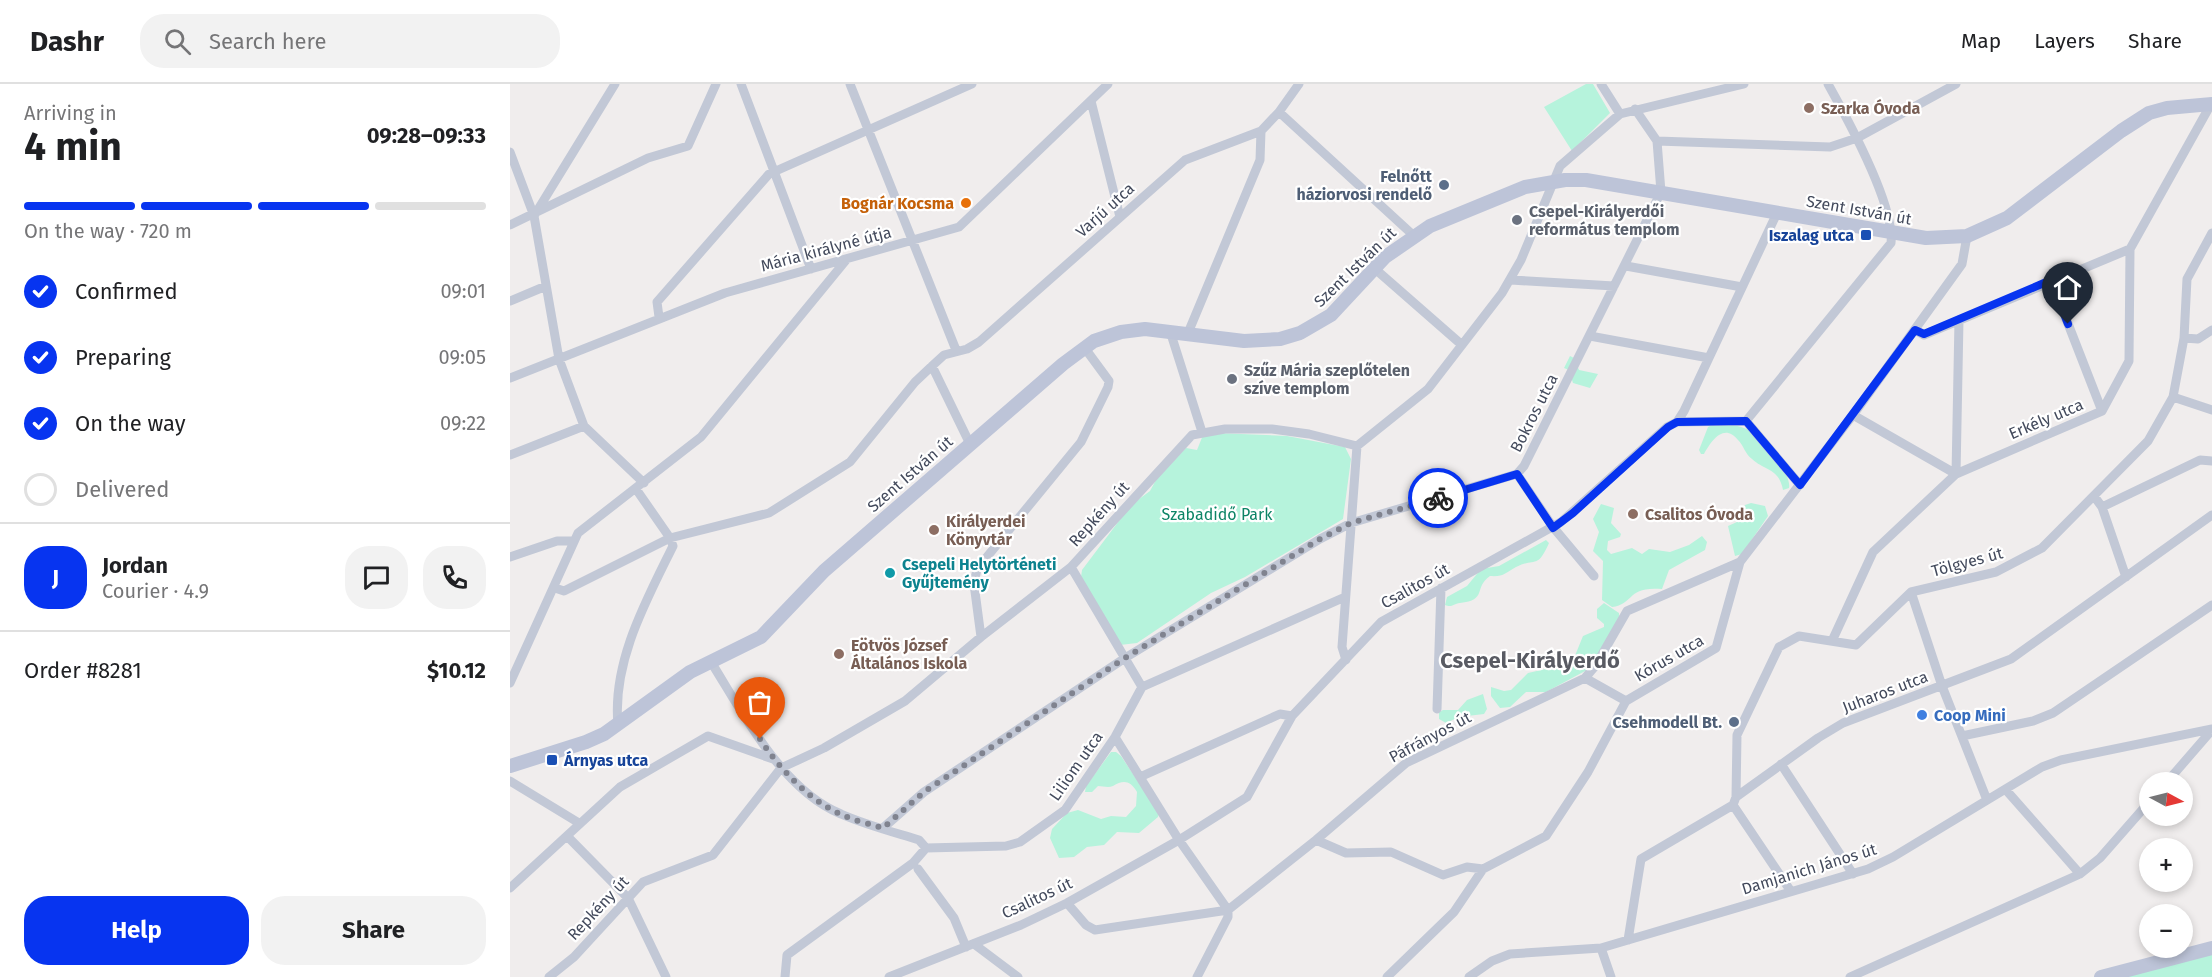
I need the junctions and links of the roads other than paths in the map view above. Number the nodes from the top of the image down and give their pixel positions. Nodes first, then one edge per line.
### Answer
1 (615, 84) edge
2 (716, 84) edge
3 (741, 84) edge
4 (850, 84) edge
5 (972, 84) edge
6 (1108, 84) edge
7 (1299, 84) edge
8 (1601, 84) edge
9 (1744, 84) edge
10 (1828, 84) edge
11 (1956, 84) edge
12 (1945, 87) edge
13 (1090, 101) junction
14 (2212, 104) edge
15 (1635, 109) junction
16 (1279, 112) junction
17 (1620, 114) junction
18 (869, 131) junction
19 (1261, 131) junction
20 (1857, 138) junction
21 (1657, 141) junction
22 (510, 152) edge
23 (775, 171) junction
24 (1554, 181) junction
25 (1661, 192) junction
26 (1777, 213) junction
27 (534, 216) junction
28 (1120, 217) junction
29 (510, 225) edge
30 (1891, 232) junction
31 (2212, 233) edge
32 (1413, 235) junction
33 (1967, 236) junction
34 (912, 241) junction
35 (2130, 249) junction
36 (847, 259) junction
37 (1626, 266) junction
38 (1374, 268) junction
39 (811, 269) junction
40 (1511, 280) junction
41 (2051, 280) junction
42 (546, 286) junction
43 (1614, 286) junction
44 (1742, 287) junction
45 (510, 301) edge
46 (659, 317) junction
47 (1959, 320) junction
48 (1915, 330) junction
49 (2212, 330) edge
50 (1170, 331) junction
51 (1188, 333) junction
52 (1590, 336) junction
53 (2184, 338) junction
54 (1462, 345) junction
55 (1084, 347) junction
56 (956, 350) junction
57 (1709, 358) junction
58 (559, 359) junction
59 (932, 366) junction
60 (510, 378) edge
61 (2173, 397) junction
62 (2212, 410) edge
63 (2102, 411) junction
64 (1853, 414) junction
65 (1746, 421) junction
66 (1677, 422) junction
67 (584, 426) junction
68 (1202, 432) junction
69 (970, 444) junction
70 (1358, 446) junction
71 (510, 455) edge
72 (2212, 461) edge
73 (1517, 474) junction
74 (1956, 474) junction
75 (1800, 485) junction
76 (640, 486) junction
77 (2094, 496) junction
78 (2102, 507) junction
79 (2212, 516) edge
80 (1351, 523) junction
81 (1553, 528) junction
82 (670, 538) junction
83 (573, 541) junction
84 (510, 557) edge
85 (1740, 562) junction
86 (1071, 567) junction
87 (1594, 576) dead end
88 (2126, 577) junction
89 (555, 588) junction
90 (1441, 588) junction
91 (1911, 592) junction
92 (1345, 597) junction
93 (2212, 605) edge
94 (981, 637) junction
95 (1832, 641) junction
96 (1125, 658) junction
97 (1346, 660) junction
98 (711, 662) junction
99 (1585, 678) junction
100 (510, 683) edge
101 (1942, 686) junction
102 (1142, 687) junction
103 (1626, 700) junction
104 (1437, 710) dead end
105 (1292, 716) junction
106 (618, 725) junction
107 (2212, 730) edge
108 (1962, 736) junction
109 (1115, 737) junction
110 (773, 759) junction
111 (1781, 764) junction
112 (510, 766) edge
113 (781, 768) junction
114 (2176, 772) edge
115 (1140, 777) junction
116 (510, 781) edge
117 (2006, 790) junction
118 (1987, 800) junction
119 (1734, 801) junction
120 (2139, 814) edge
121 (579, 823) junction
122 (883, 828) junction
123 (567, 836) junction
124 (1179, 840) junction
125 (1316, 840) junction
126 (926, 848) junction
127 (918, 869) dead end
128 (1483, 869) junction
129 (1853, 874) junction
130 (2080, 874) junction
131 (510, 888) edge
132 (1790, 890) junction
133 (628, 898) junction
134 (1067, 903) junction
135 (1227, 910) junction
136 (1628, 940) junction
137 (970, 945) junction
138 (1601, 948) junction
139 (2212, 948) edge
140 (1015, 976) edge
141 (549, 977) edge
142 (666, 977) edge
143 (785, 977) edge
144 (889, 977) edge
145 (1197, 977) edge
146 (1387, 977) edge
147 (1469, 977) edge
148 (1611, 977) edge
149 (1850, 977) edge
150 (2101, 977) edge

1 - 27 street
2 - 27 street
3 - 23 street
4 - 18 street
5 - 18 street
6 - 13 street, Mária királyné útja
7 - 16 street, Varjú utca
8 - 17 street
9 - 15 street
10 - 20 street
11 - 12 street
12 - 20 street
13 - 28 street
13 - 34 street, Mária királyné útja
14 - 33 street, Szent István út
14 - 35 street, Erkély utca
15 - 17 street
15 - 21 street
16 - 19 street, Varjú utca
16 - 32 street
17 - 24 street
18 - 23 street
18 - 34 street
19 - 28 street, Varjú utca
19 - 51 street
20 - 21 street
20 - 30 street
21 - 25 street
22 - 27 street
23 - 39 street
23 - 46 street
24 - 25 street, Szent István út
24 - 32 street, Szent István út
24 - 40 street
25 - 26 street, Szent István út
25 - 37 street, Bokros utca
26 - 30 street, Szent István út
26 - 44 street, Csalitos út
27 - 29 street
27 - 42 street
28 - 56 street, Varjú utca
30 - 33 street, Szent István út
30 - 65 street
31 - 53 street, Tölgyes út
32 - 38 street, Szent István út
33 - 48 street, Kórus utca
34 - 36 street, Mária királyné útja
34 - 56 street
35 - 41 street
35 - 63 street, Erkély utca
36 - 39 street, Mária királyné útja
36 - 76 street
37 - 43 street, Bokros utca
37 - 44 street
38 - 51 street, Szent István út
38 - 54 street
39 - 46 street, Mária királyné útja
40 - 43 street
40 - 54 street
41 - 47 street
41 - 63 street
42 - 45 street
42 - 58 street
43 - 52 street, Bokros utca
44 - 57 street, Csalitos út
46 - 58 street, Mária királyné útja
47 - 48 street
47 - 74 street
48 - 64 street, Kórus utca
49 - 53 street
50 - 51 street, Szent István út
50 - 55 street, Szent István út
50 - 68 street
52 - 57 street
52 - 73 street, Bokros utca
53 - 61 street, Tölgyes út
54 - 70 street
55 - 69 street, Szent István út
55 - 94 street
56 - 59 street, Varjú utca
57 - 66 street, Csalitos út
58 - 60 street, Mária királyné útja
58 - 67 street
59 - 69 street
59 - 82 street, Varjú utca
61 - 62 street
61 - 77 street, Tölgyes út
63 - 74 street, Erkély utca
64 - 74 street
64 - 75 street, Kórus utca
65 - 66 street
65 - 75 street
66 - 81 street, Csalitos út
67 - 71 street
67 - 76 street
68 - 70 street, Repkény út
68 - 86 street, Repkény út
69 - 98 street, Szent István út
70 - 80 street
72 - 78 street
73 - 80 street, Bokros utca
73 - 81 street
74 - 95 street, Erkély utca
75 - 85 street, Kórus utca
76 - 82 street
76 - 83 street
77 - 78 street
77 - 91 street, Tölgyes út
78 - 88 street
79 - 88 street, Juharos utca
80 - 92 street
80 - 96 street, Bokros utca
81 - 87 street
81 - 90 street, Csalitos út
82 - 89 street, Varjú utca
82 - 106 street
83 - 84 street
83 - 89 street
85 - 99 street, Páfrányos út
85 - 103 street, Kórus utca
86 - 94 street, Repkény út
86 - 96 street
88 - 101 street, Juharos utca
89 - 100 street
90 - 97 street, Csalitos út
90 - 104 street
91 - 95 street, Tölgyes út
91 - 101 street
92 - 97 street
92 - 102 street
93 - 108 street
94 - 113 street, Repkény út
95 - 119 street, Tölgyes út
96 - 102 street
96 - 122 street, Bokros utca
97 - 105 street, Csalitos út
98 - 106 street, Szent István út
98 - 110 street
99 - 103 street
99 - 125 street, Páfrányos út
101 - 108 street
101 - 111 street, Juharos utca
102 - 109 street, Liliom utca
103 - 128 street, Kórus utca
105 - 115 street
105 - 124 street, Csalitos út
106 - 112 street, Szent István út
107 - 114 street
107 - 117 street, Damjanich János út
108 - 118 street
109 - 115 street
109 - 126 street, Liliom utca
110 - 113 street
110 - 121 street
111 - 119 street, Juharos utca
111 - 129 street
113 - 122 street
113 - 133 street, Repkény út
115 - 124 street
116 - 121 street
117 - 118 street, Damjanich János út
117 - 130 street
118 - 129 street, Damjanich János út
119 - 132 street
119 - 136 street, Juharos utca
120 - 130 street
121 - 123 street
122 - 126 street
123 - 131 street
123 - 133 street
124 - 134 street, Csalitos út
124 - 135 street
125 - 128 street, Kórus utca
125 - 135 street, Páfrányos út
126 - 143 street
127 - 137 street
128 - 146 street
129 - 132 street, Damjanich János út
130 - 149 street
132 - 136 street, Damjanich János út
133 - 141 street, Repkény út
133 - 142 street
134 - 135 street, Páfrányos út
134 - 137 street, Csalitos út
135 - 145 street
136 - 138 street, Damjanich János út
137 - 140 street
137 - 144 street
138 - 147 street, Damjanich János út
138 - 148 street
139 - 150 street

